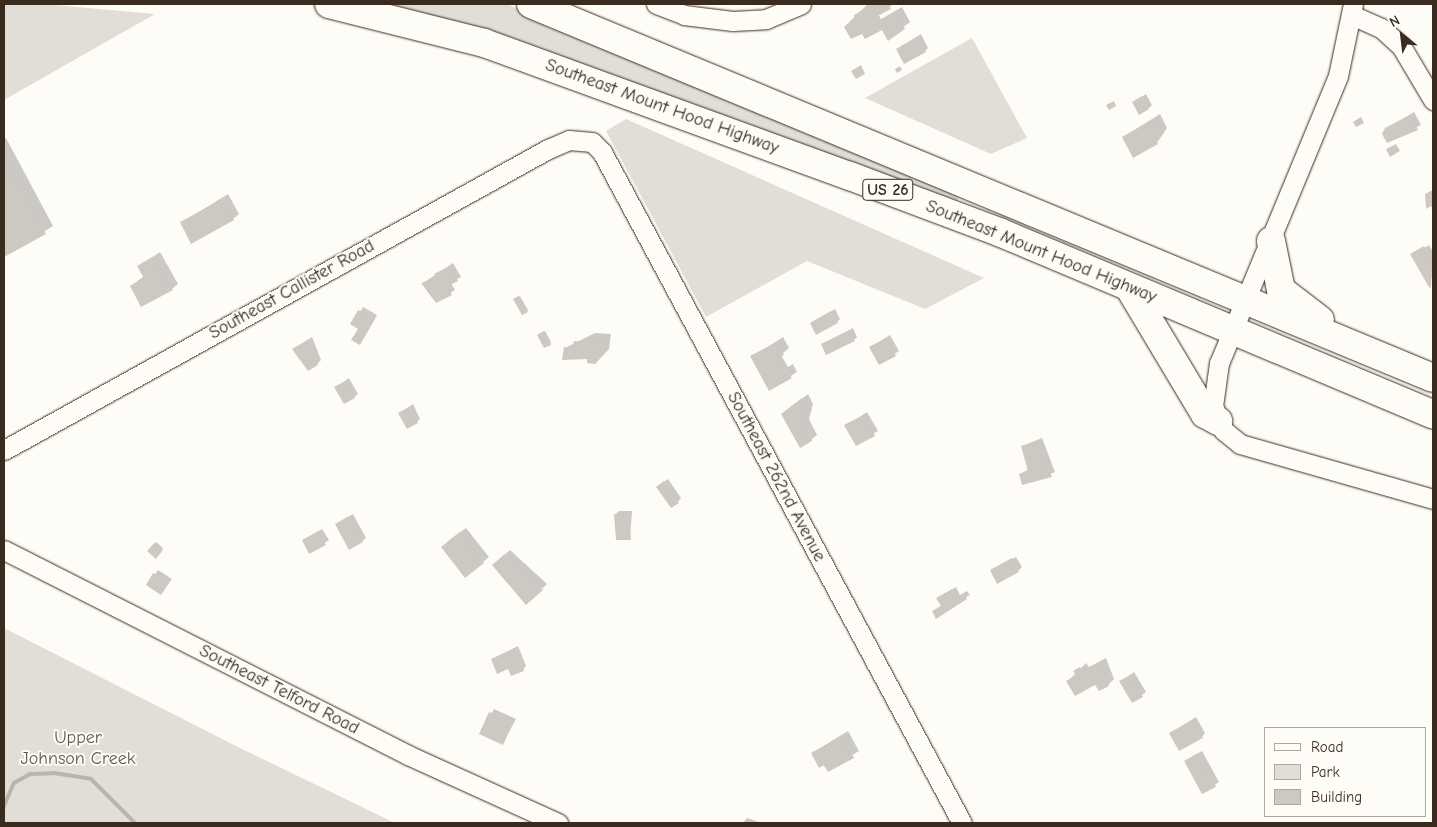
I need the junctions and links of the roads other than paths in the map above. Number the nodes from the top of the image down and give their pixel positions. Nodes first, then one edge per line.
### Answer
1 (329, 4) edge
2 (531, 4) edge
3 (656, 4) edge
4 (801, 4) edge
5 (1353, 10) edge
6 (1433, 100) edge
7 (582, 139) joint
8 (999, 232) junction
9 (1271, 241) junction
10 (1129, 287) junction
11 (1245, 302) junction
12 (1232, 332) junction
13 (1370, 352) junction
14 (1433, 378) edge
15 (1433, 393) edge
16 (1433, 414) edge
17 (1218, 421) junction
18 (4, 450) edge
19 (1433, 499) edge
20 (4, 550) edge
21 (558, 823) edge
22 (962, 823) edge

1 - 8 highway, Southeast Mount Hood Highway / US 26
2 - 11 highway, Southeast Mount Hood Highway / US 26
3 - 4 street
5 - 6 street
5 - 9 street
7 - 18 street, Southeast Callister Road
7 - 22 street, Southeast 262nd Avenue
8 - 10 highway, Southeast Mount Hood Highway / US 26
8 - 11 highway
9 - 11 street
9 - 13 highway
10 - 12 highway, Southeast Mount Hood Highway / US 26
10 - 17 highway
11 - 12 street
11 - 13 highway, Southeast Mount Hood Highway / US 26
12 - 15 highway
12 - 16 highway, Southeast Mount Hood Highway / US 26
12 - 17 street
13 - 14 highway, Southeast Mount Hood Highway / US 26
17 - 19 street
20 - 21 street, Southeast Telford Road

